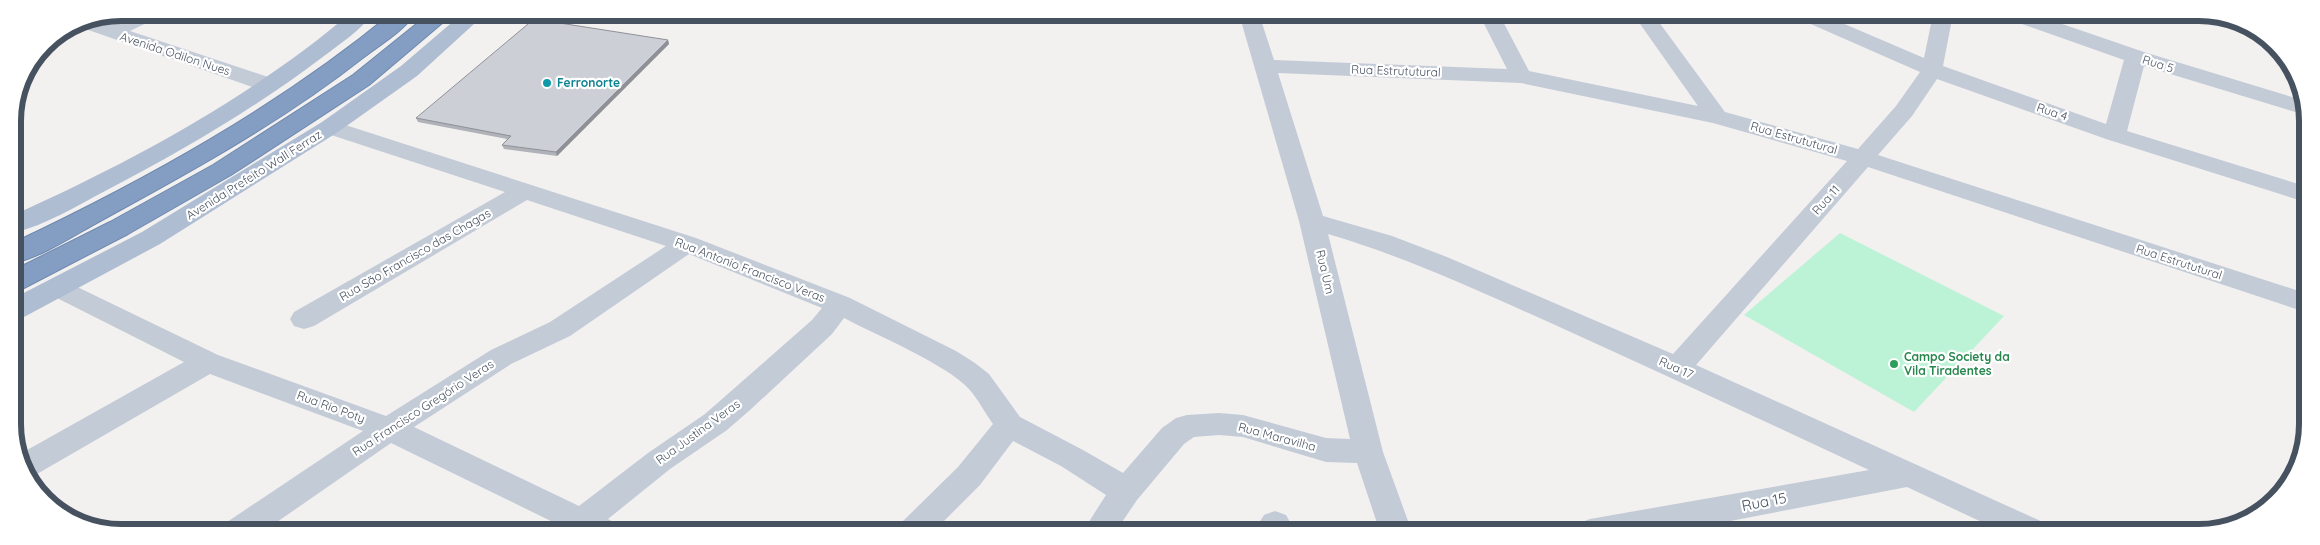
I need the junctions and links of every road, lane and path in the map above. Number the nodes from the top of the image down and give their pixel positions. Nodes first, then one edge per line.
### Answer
1 (134, 21) edge
2 (353, 21) edge
3 (395, 21) edge
4 (433, 21) edge
5 (466, 21) edge
6 (1251, 21) edge
7 (1493, 21) edge
8 (1649, 21) edge
9 (1819, 21) edge
10 (1942, 21) edge
11 (2032, 21) edge
12 (94, 26) edge
13 (111, 32) junction
14 (2136, 57) junction
15 (1264, 66) junction
16 (1932, 70) junction
17 (1521, 76) junction
18 (269, 85) junction
19 (2298, 106) edge
20 (1717, 117) junction
21 (330, 127) junction
22 (2115, 134) junction
23 (1864, 158) junction
24 (525, 191) junction
25 (2299, 192) edge
26 (21, 221) edge
27 (1312, 221) junction
28 (686, 244) junction
29 (21, 250) edge
30 (21, 277) edge
31 (58, 288) junction
32 (2299, 301) edge
33 (840, 305) junction
34 (21, 306) edge
35 (304, 318) dead end
36 (208, 362) junction
37 (1677, 368) junction
38 (1009, 425) junction
39 (390, 430) junction
40 (1368, 452) junction
41 (30, 463) edge
42 (1908, 475) junction
43 (1126, 491) junction
44 (249, 524) edge
45 (576, 524) edge
46 (588, 524) edge
47 (921, 524) edge
48 (1104, 524) edge
49 (1393, 524) edge
50 (1642, 524) edge
51 (2016, 524) edge

1 - 13 street
2 - 18 main road
3 - 29 highway
4 - 30 highway, Avenida Prefeito Wall Ferraz
5 - 21 main road, Avenida Prefeito Wall Ferraz
6 - 15 street, Rua Um
7 - 17 street
8 - 20 street
9 - 16 street, Rua 4
10 - 16 street, Rua 11
11 - 14 street, Rua 5
12 - 13 street, Avenida Odilon Nues
13 - 18 street, Avenida Odilon Nues
14 - 19 street, Rua 5
14 - 22 street
15 - 17 street, Rua Estrututural
15 - 27 street, Rua Um
16 - 22 street, Rua 4
16 - 23 street, Rua 11
17 - 20 street, Rua Estrututural
18 - 26 main road
20 - 23 street, Rua Estrututural
21 - 24 street, Rua Antonio Francisco Veras
21 - 31 main road, Avenida Prefeito Wall Ferraz
22 - 25 street, Rua 4
23 - 32 street, Rua Estrututural
23 - 37 street, Rua 11
24 - 28 street, Rua Antonio Francisco Veras
24 - 35 street, Rua São Francisco das Chagas
27 - 37 street, Rua 17
27 - 40 street, Rua Um
28 - 33 street, Rua Antonio Francisco Veras
28 - 39 street, Rua Francisco Gregório Veras
31 - 34 main road, Avenida Prefeito Wall Ferraz
31 - 36 street, Rua Rio Poty
33 - 38 street, Rua Antonio Francisco Veras
33 - 46 street, Rua Justina Veras
36 - 39 street, Rua Rio Poty
36 - 41 street
37 - 42 street, Rua 17
38 - 43 street, Rua Antonio Francisco Veras
38 - 47 street
39 - 44 street, Rua Francisco Gregório Veras
39 - 45 street, Rua Rio Poty
40 - 43 street, Rua Maravilha
40 - 49 street, Rua Um
42 - 50 street, Rua 15
42 - 51 street, Rua 17
43 - 48 street, Rua Maravilha

